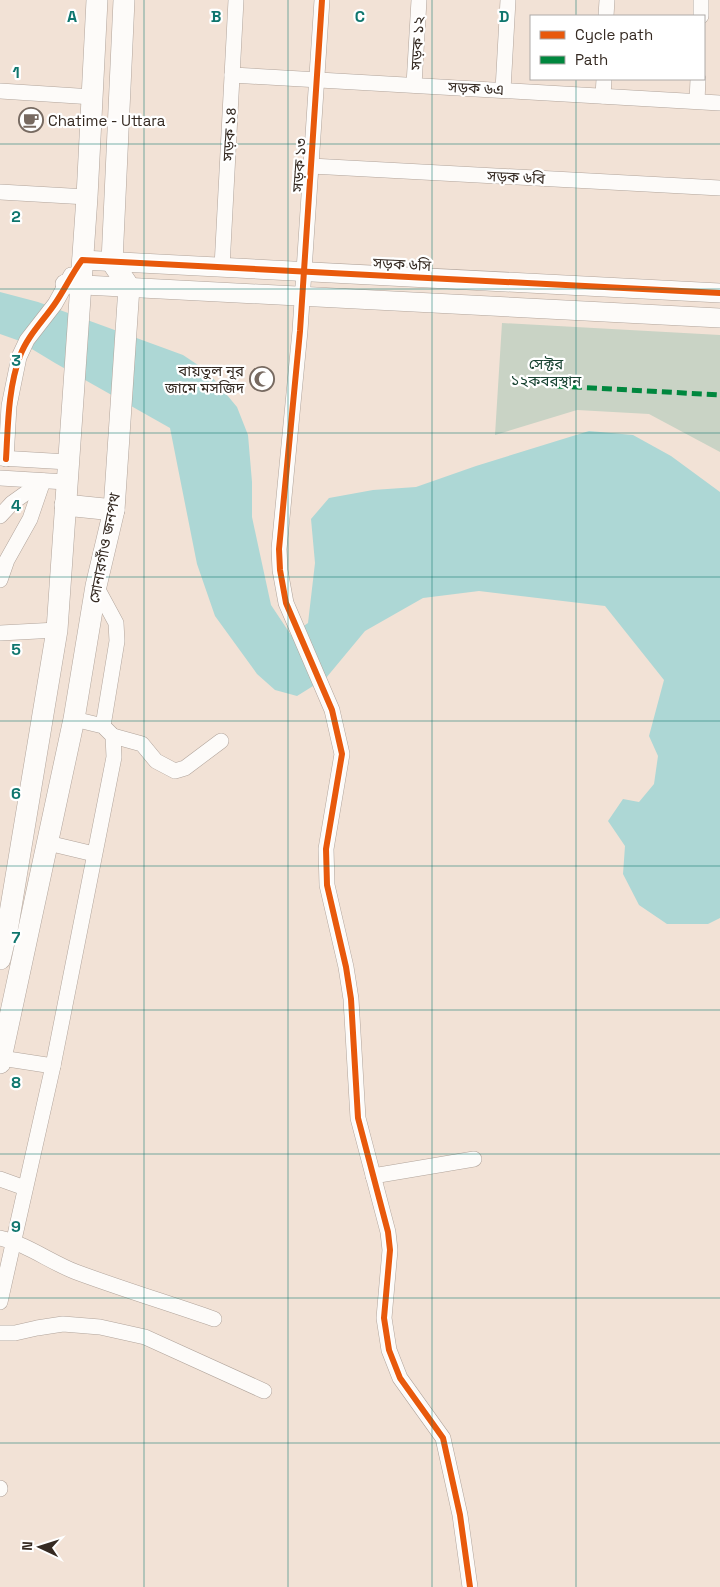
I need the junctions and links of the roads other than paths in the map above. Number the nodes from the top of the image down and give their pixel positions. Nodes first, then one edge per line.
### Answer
1 (98, 0) edge
2 (124, 0) edge
3 (236, 0) edge
4 (322, 0) edge
5 (419, 0) edge
6 (508, 0) edge
7 (607, 0) edge
8 (701, 0) edge
9 (606, 15) edge
10 (701, 15) edge
11 (232, 75) junction
12 (317, 79) junction
13 (604, 80) edge
14 (698, 80) edge
15 (414, 85) junction
16 (503, 90) junction
17 (0, 91) edge
18 (603, 96) junction
19 (93, 97) junction
20 (697, 101) junction
21 (720, 103) edge
22 (311, 166) junction
23 (720, 188) edge
24 (0, 192) edge
25 (87, 197) junction
26 (82, 260) junction
27 (112, 262) junction
28 (222, 267) junction
29 (304, 272) junction
30 (128, 287) junction
31 (75, 292) junction
32 (715, 293) edge
33 (302, 297) junction
34 (714, 318) edge
35 (3, 458) edge
36 (67, 472) junction
37 (0, 478) edge
38 (43, 481) junction
39 (65, 505) junction
40 (114, 510) junction
41 (0, 516) edge
42 (0, 580) edge
43 (96, 586) junction
44 (57, 630) junction
45 (0, 633) edge
46 (74, 719) junction
47 (108, 731) junction
48 (221, 741) dead end
49 (48, 843) junction
50 (94, 854) junction
51 (4, 925) edge
52 (0, 959) edge
53 (1, 1060) edge
54 (53, 1066) junction
55 (474, 1159) dead end
56 (373, 1176) junction
57 (0, 1179) edge
58 (25, 1188) junction
59 (7, 1239) edge
60 (0, 1302) edge
61 (214, 1319) dead end
62 (0, 1333) edge
63 (264, 1391) dead end
64 (470, 1587) edge

1 - 19 main road
2 - 27 main road
3 - 11 street, সড়ক ১৪
4 - 12 street, সড়ক ১৩
5 - 15 street, সড়ক ১২
6 - 16 street
7 - 9 street
8 - 10 street
11 - 12 street, সড়ক ৬এ
11 - 28 street, সড়ক ১৪
12 - 15 street, সড়ক ৬এ
12 - 22 street, সড়ক ১৩
13 - 18 street
14 - 20 street
15 - 16 street, সড়ক ৬এ
16 - 18 street, সড়ক ৬এ
17 - 19 street
18 - 20 street, সড়ক ৬এ
19 - 25 main road
20 - 21 street, সড়ক ৬এ
22 - 23 street, সড়ক ৬বি
22 - 29 street, সড়ক ১৩
24 - 25 street
25 - 26 main road
26 - 27 street, সড়ক ৬সি
26 - 31 main road
27 - 28 street, সড়ক ৬সি
27 - 30 main road
28 - 29 street, সড়ক ৬সি
29 - 32 street, সড়ক ৬সি
29 - 33 street, সড়ক ১৩
30 - 31 street
30 - 33 street
30 - 40 main road, সোনারগাঁও জনপথ
31 - 35 street
31 - 36 main road
32 - 34 street
33 - 34 street
33 - 56 street, সড়ক ১৩
35 - 36 street
36 - 38 street
36 - 39 main road
37 - 38 street
38 - 41 street
38 - 42 street
39 - 40 main road
39 - 44 main road
40 - 43 main road, সোনারগাঁও জনপথ
43 - 46 main road, সোনারগাঁও জনপথ
43 - 47 street
44 - 45 street
44 - 51 main road
46 - 47 street
46 - 49 main road, সোনারগাঁও জনপথ
47 - 48 street
47 - 50 street
49 - 50 street
49 - 53 main road, সোনারগাঁও জনপথ
50 - 54 street
51 - 52 main road
53 - 54 street
54 - 58 street
55 - 56 street
56 - 64 street, সড়ক ১৩
57 - 58 street
58 - 59 street
59 - 60 street
59 - 61 street
62 - 63 street

